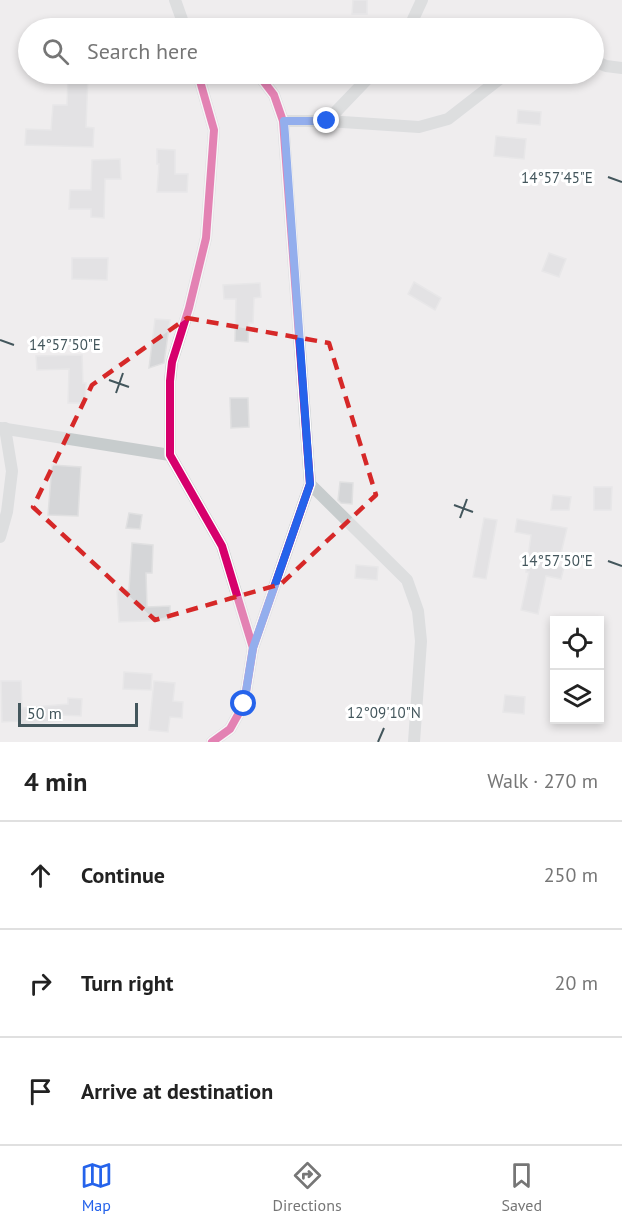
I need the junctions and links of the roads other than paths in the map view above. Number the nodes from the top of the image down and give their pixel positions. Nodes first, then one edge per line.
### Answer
1 (175, 0) edge
2 (422, 0) edge
3 (181, 18) edge
4 (414, 18) edge
5 (604, 65) edge
6 (622, 68) edge
7 (201, 84) edge
8 (266, 84) edge
9 (362, 84) edge
10 (493, 84) edge
11 (284, 121) junction
12 (327, 121) junction
13 (3, 428) edge
14 (170, 455) junction
15 (310, 484) junction
16 (0, 537) edge
17 (253, 648) junction
18 (212, 742) edge
19 (414, 742) edge

1 - 3 street
2 - 4 street
5 - 6 street
7 - 14 street
8 - 11 street
9 - 12 street
10 - 12 street
11 - 12 street
11 - 15 street
13 - 14 street
13 - 16 street
14 - 17 street
15 - 17 street
15 - 19 street
17 - 18 street

